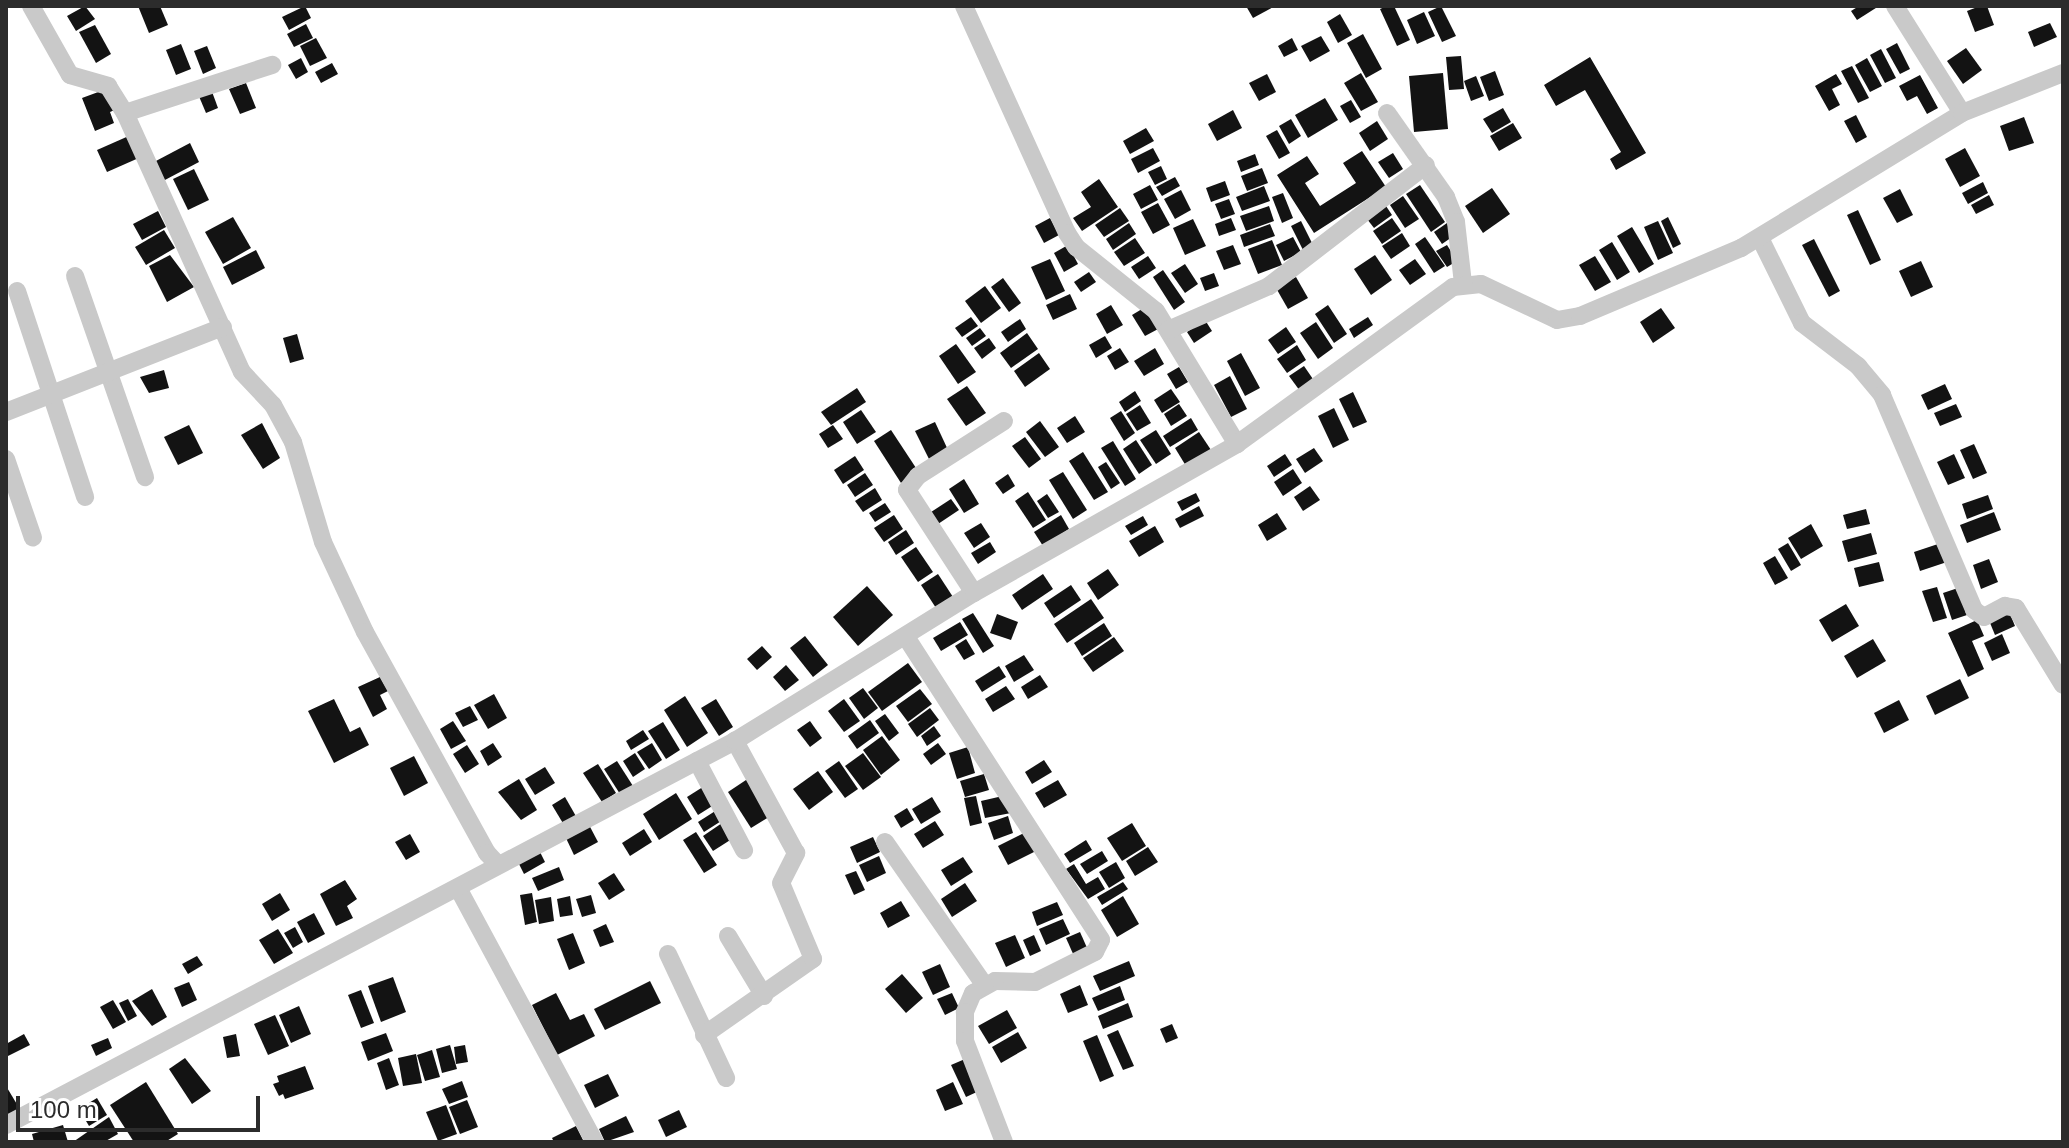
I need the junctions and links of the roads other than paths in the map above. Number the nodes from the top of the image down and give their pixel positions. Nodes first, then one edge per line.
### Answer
1 (31, 6) edge
2 (964, 6) edge
3 (1895, 6) edge
4 (272, 65) dead end
5 (2063, 73) edge
6 (125, 113) junction
7 (1387, 113) dead end
8 (1962, 113) junction
9 (1426, 165) junction
10 (1760, 238) junction
11 (75, 276) dead end
12 (1463, 283) junction
13 (17, 291) dead end
14 (223, 327) junction
15 (1168, 330) junction
16 (109, 372) junction
17 (51, 395) junction
18 (6, 412) edge
19 (1004, 421) dead end
20 (1237, 444) junction
21 (6, 459) edge
22 (145, 477) dead end
23 (85, 497) dead end
24 (33, 538) dead end
25 (974, 593) junction
26 (906, 637) junction
27 (2063, 644) edge
28 (2046, 654) junction
29 (2063, 685) edge
30 (735, 741) junction
31 (697, 761) junction
32 (885, 842) dead end
33 (744, 850) dead end
34 (498, 865) junction
35 (458, 888) junction
36 (728, 936) dead end
37 (668, 954) dead end
38 (985, 986) junction
39 (764, 996) junction
40 (704, 1035) junction
41 (726, 1078) dead end
42 (6, 1125) edge
43 (595, 1142) edge
44 (1004, 1142) edge

1 - 6 street
2 - 15 street
3 - 8 street
4 - 6 street
5 - 8 street
6 - 14 street
7 - 9 street
8 - 10 street
9 - 12 street
9 - 15 street
10 - 12 street
10 - 28 street
11 - 16 street
12 - 20 street
13 - 17 street
14 - 16 street
14 - 34 street
15 - 20 street
16 - 17 street
16 - 22 street
17 - 18 street
17 - 23 street
19 - 25 street
20 - 25 street
21 - 24 street
25 - 26 street
26 - 30 street
26 - 38 street
27 - 28 street
28 - 29 street
30 - 31 street
30 - 39 street
31 - 33 street
31 - 34 street
32 - 38 street
34 - 35 street
35 - 42 street
35 - 43 street
36 - 39 street
37 - 40 street
38 - 44 street
39 - 40 street
40 - 41 street

